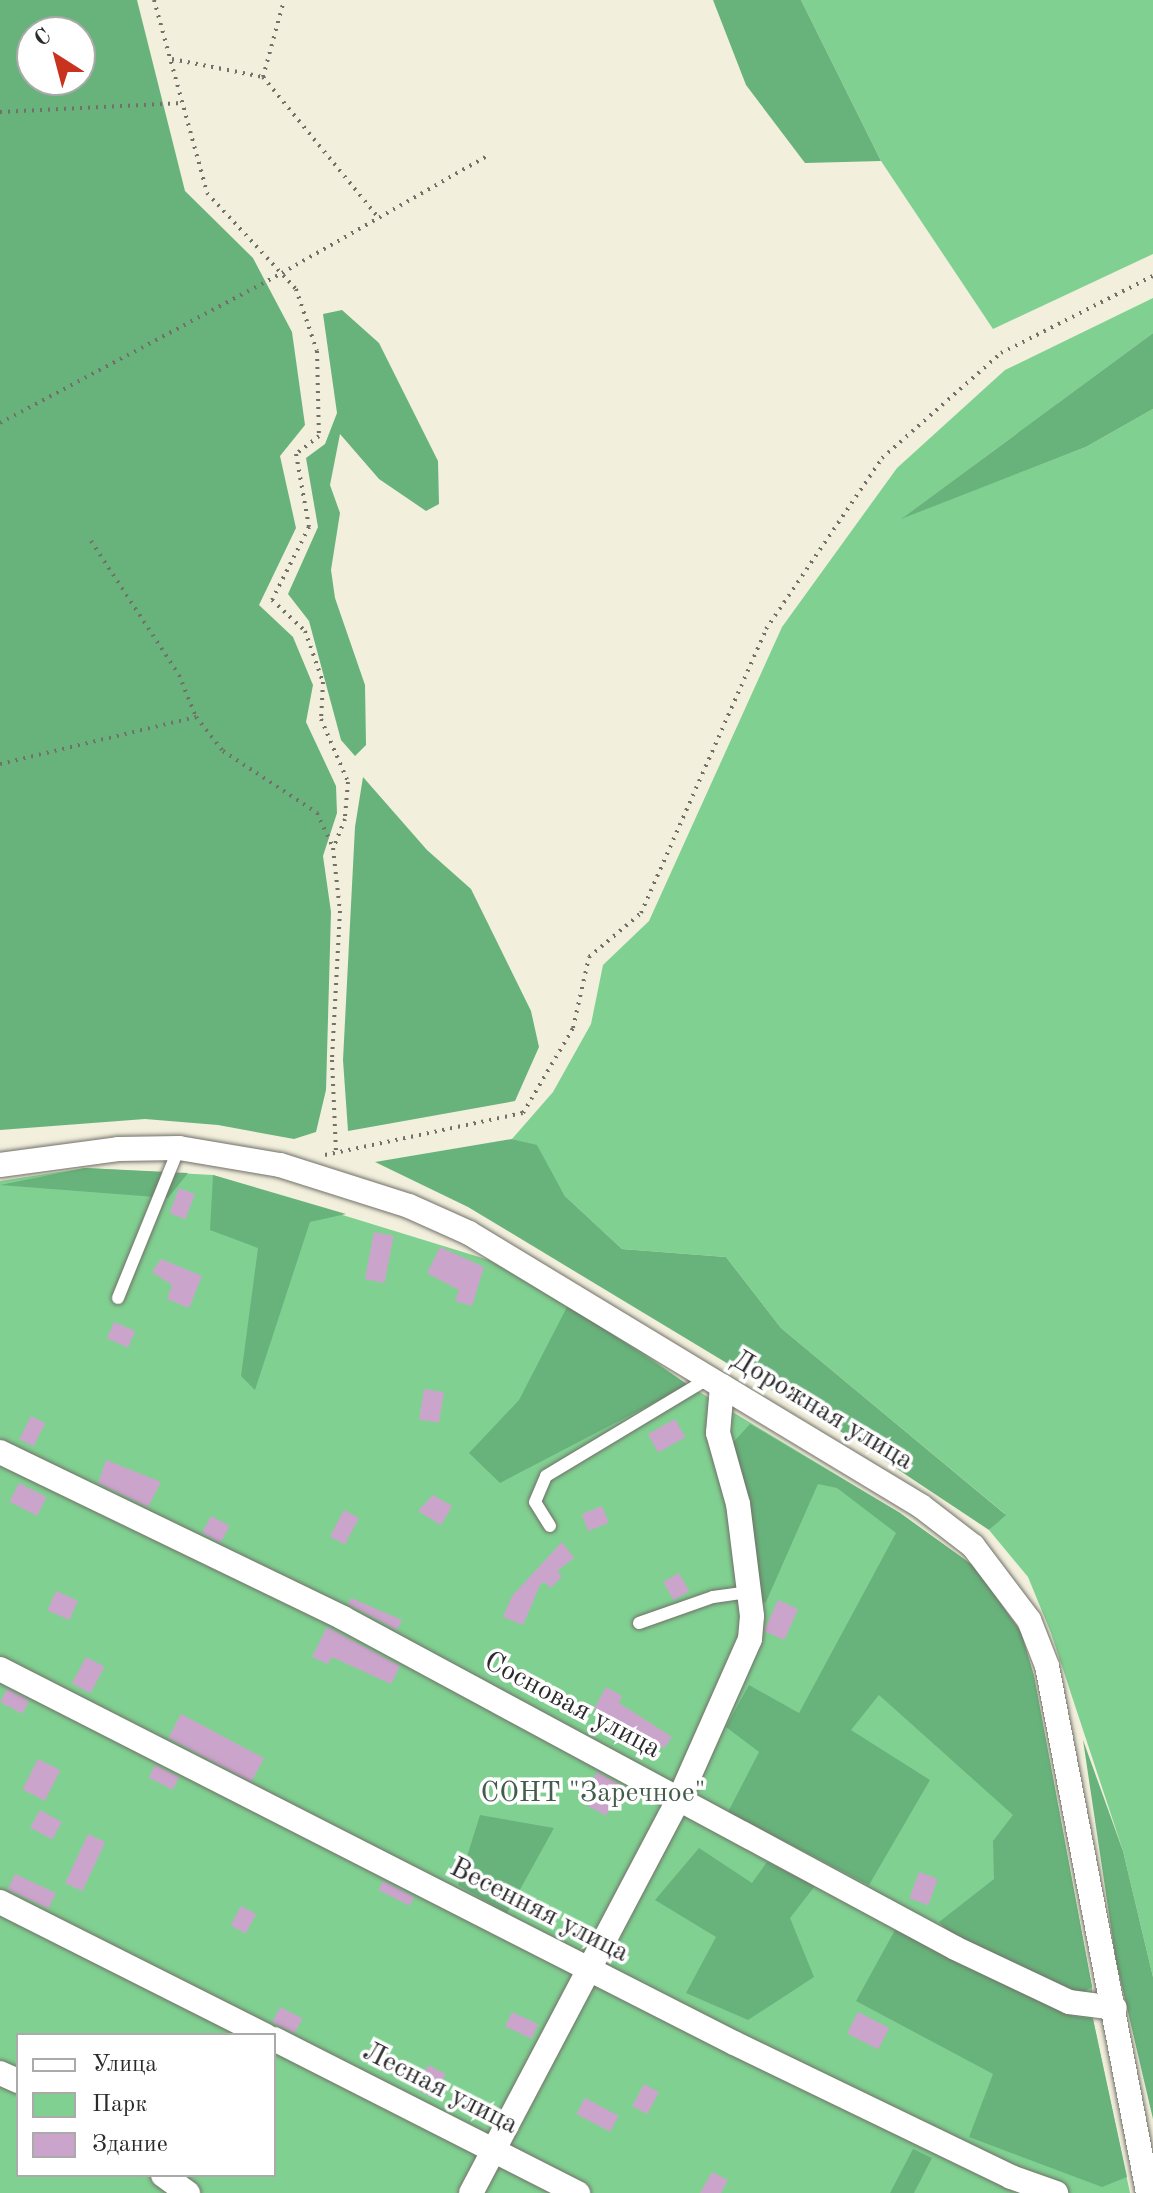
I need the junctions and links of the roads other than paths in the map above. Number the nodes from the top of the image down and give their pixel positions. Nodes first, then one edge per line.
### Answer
1 (179, 1148) junction
2 (0, 1165) edge
3 (118, 1298) dead end
4 (715, 1382) junction
5 (0, 1452) edge
6 (550, 1526) dead end
7 (750, 1592) junction
8 (639, 1623) dead end
9 (0, 1669) edge
10 (680, 1797) junction
11 (0, 1902) edge
12 (589, 1970) junction
13 (1115, 2008) junction
14 (261, 2033) edge
15 (276, 2040) edge
16 (494, 2150) junction
17 (166, 2177) edge
18 (188, 2193) edge
19 (471, 2193) edge
20 (578, 2193) edge
21 (1056, 2193) edge
22 (1148, 2193) edge

1 - 2 street, Дорожная улица
1 - 3 lane
1 - 4 street, Дорожная улица
4 - 6 lane
4 - 7 street
4 - 13 street, Дорожная улица
5 - 10 street, Сосновая улица
7 - 8 lane
7 - 10 street
9 - 12 street, Весенняя улица
10 - 12 street
10 - 13 street, Сосновая улица
11 - 14 street
12 - 16 street
12 - 21 street, Весенняя улица
13 - 22 street, Дорожная улица
15 - 16 street, Лесная улица
16 - 19 street
16 - 20 street, Лесная улица
17 - 18 street

